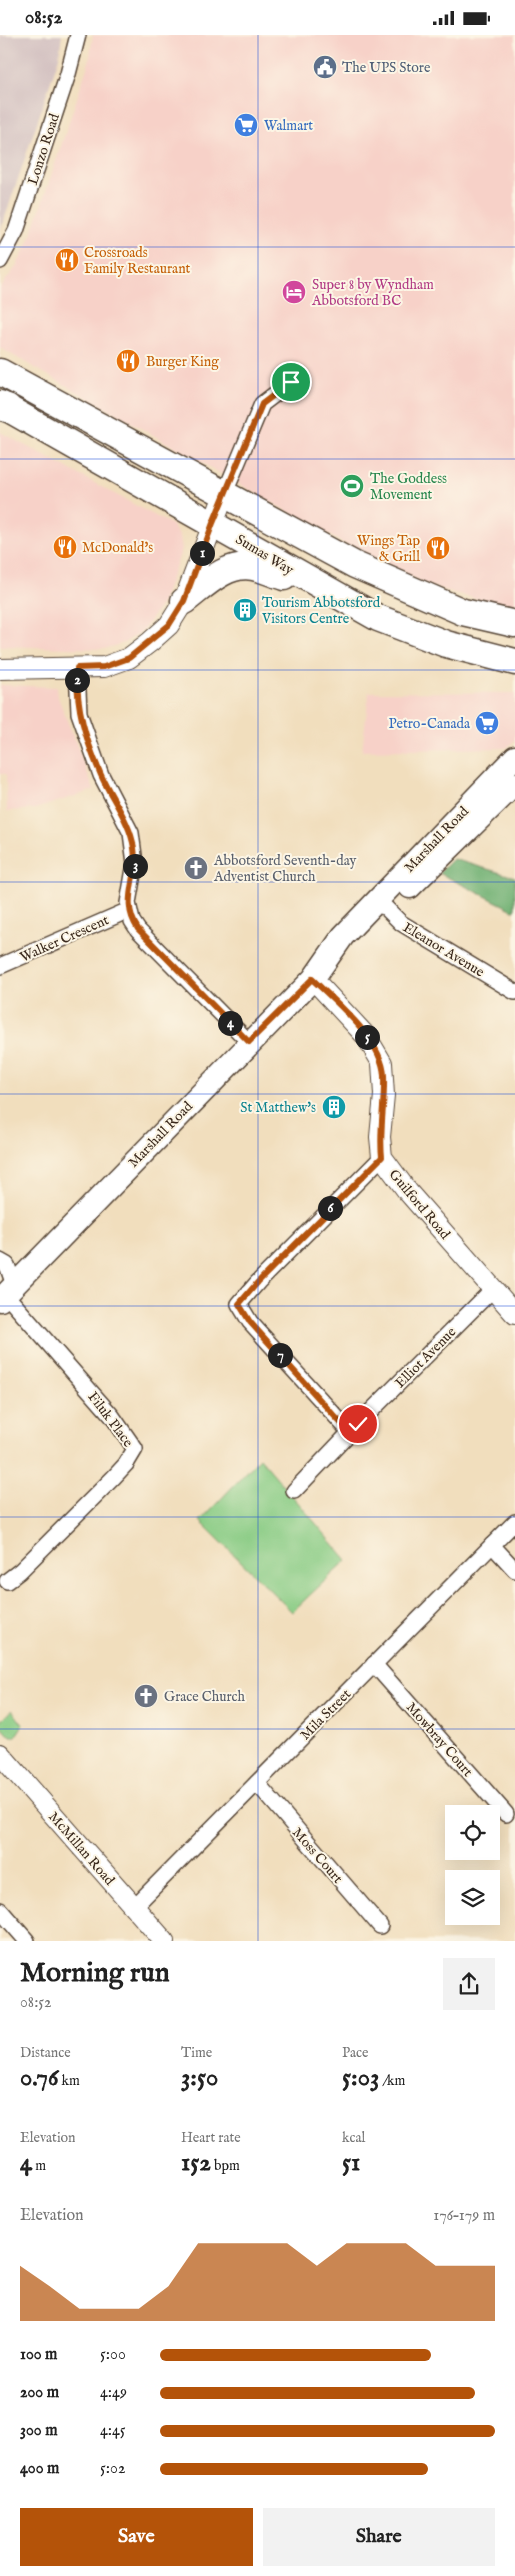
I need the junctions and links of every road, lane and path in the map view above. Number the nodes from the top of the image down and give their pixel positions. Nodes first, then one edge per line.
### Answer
1 (78, 35) edge
2 (0, 261) edge
3 (0, 372) edge
4 (291, 382) dead end
5 (2, 406) edge
6 (224, 495) junction
7 (213, 523) junction
8 (355, 565) junction
9 (328, 591) junction
10 (184, 601) junction
11 (515, 624) edge
12 (511, 662) edge
13 (77, 668) junction
14 (0, 669) edge
15 (515, 757) edge
16 (515, 784) edge
17 (383, 905) junction
18 (129, 910) junction
19 (0, 967) edge
20 (317, 974) junction
21 (515, 992) edge
22 (249, 1042) junction
23 (382, 1157) junction
24 (0, 1261) edge
25 (493, 1289) junction
26 (5, 1290) edge
27 (515, 1314) edge
28 (350, 1432) junction
29 (294, 1491) dead end
30 (515, 1521) edge
31 (492, 1545) junction
32 (515, 1570) edge
33 (7, 1581) dead end
34 (374, 1664) junction
35 (0, 1754) edge
36 (257, 1783) junction
37 (506, 1814) dead end
38 (134, 1907) junction
39 (0, 1910) edge
40 (380, 1926) dead end
41 (27, 1941) edge
42 (164, 1941) edge

1 - 2 street, Lonzo Road
3 - 6 highway
4 - 6 street
5 - 7 highway, Sumas Way
6 - 7 street
6 - 8 highway
7 - 8 highway
7 - 9 highway, Sumas Way
7 - 10 street
8 - 11 highway
9 - 10 highway
9 - 12 highway, Sumas Way
10 - 13 street
13 - 14 street
13 - 18 street
15 - 17 main road, Marshall Road
16 - 17 main road, Marshall Road
17 - 20 main road, Marshall Road
17 - 21 street, Eleanor Avenue
18 - 19 street, Walker Crescent
18 - 22 street
20 - 22 main road, Marshall Road
20 - 23 street, Guilford Road
22 - 26 main road, Marshall Road
23 - 25 street, Guilford Road
23 - 28 street
24 - 26 street
25 - 27 street, Guilford Road
25 - 28 street, Elliot Avenue
26 - 33 street, Filuk Place
28 - 29 street, Elliot Avenue
30 - 31 street, Mila Street
31 - 32 street
31 - 34 street, Mila Street
34 - 36 street, Mila Street
34 - 37 street, Mowbray Court
35 - 38 street, McMillan Road
36 - 38 street, Mila Street
36 - 40 street, Moss Court
38 - 42 street, McMillan Road
39 - 41 street

